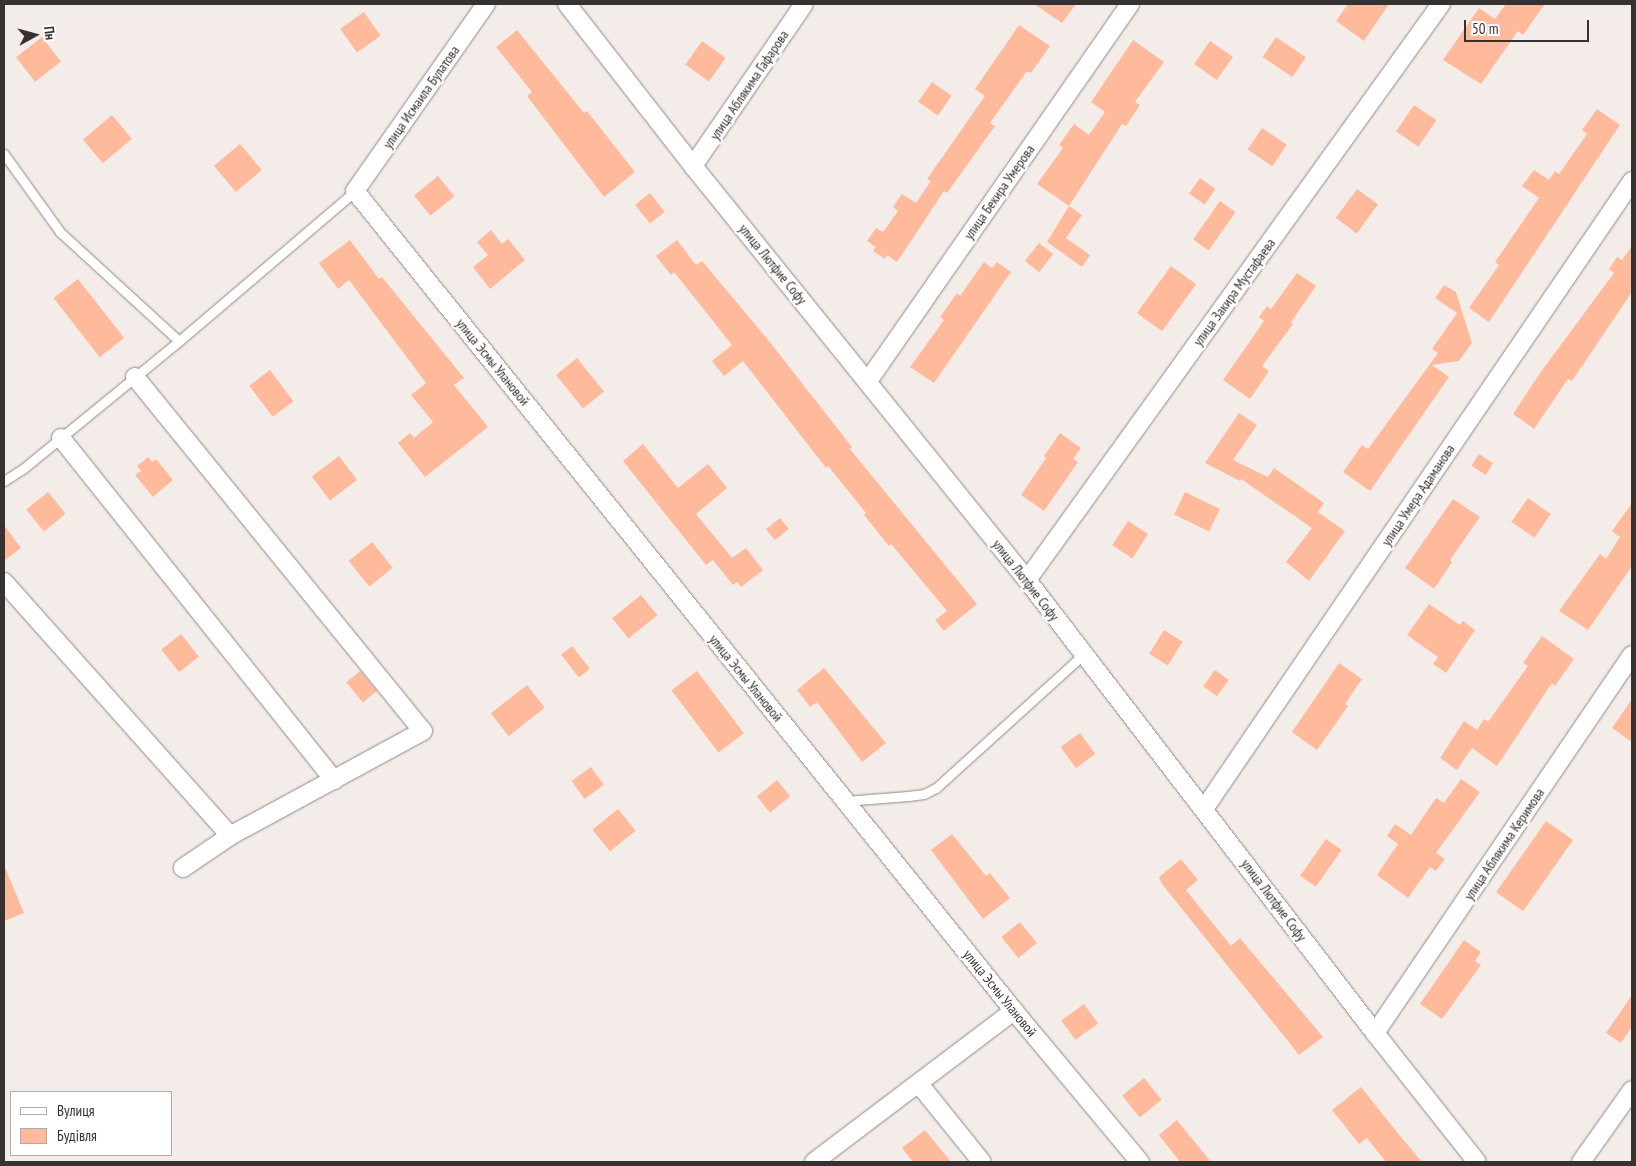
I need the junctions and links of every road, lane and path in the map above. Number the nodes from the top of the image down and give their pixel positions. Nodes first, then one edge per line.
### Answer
1 (486, 4) edge
2 (567, 4) edge
3 (804, 4) edge
4 (1130, 4) edge
5 (1441, 4) edge
6 (4, 154) edge
7 (693, 166) junction
8 (1632, 181) edge
9 (355, 191) junction
10 (178, 341) junction
11 (135, 377) junction
12 (868, 380) junction
13 (61, 438) junction
14 (4, 481) edge
15 (1027, 580) junction
16 (4, 582) edge
17 (1084, 654) junction
18 (1632, 655) edge
19 (334, 780) junction
20 (845, 801) junction
21 (1204, 809) junction
22 (230, 836) junction
23 (183, 868) dead end
24 (1014, 1011) junction
25 (1375, 1033) junction
26 (919, 1084) junction
27 (1632, 1090) edge
28 (814, 1162) edge
29 (982, 1162) edge
30 (1140, 1162) edge
31 (1477, 1162) edge
32 (1581, 1162) edge

1 - 9 street, улица Исмаила Булатова
2 - 7 street, улица Лютфие Софу
3 - 7 street, улица Аблякима Гафарова
4 - 12 street, улица Бекира Умерова
5 - 15 street, улица Закира Мустафаева
6 - 10 lane
7 - 12 street, улица Лютфие Софу
8 - 21 street, улица Умера Адаманова
9 - 10 lane
9 - 20 street, улица Эсмы Улановой
10 - 11 lane
11 - 13 lane
11 - 19 street
12 - 15 street, улица Лютфие Софу
13 - 14 lane
13 - 19 street
15 - 17 street, улица Лютфие Софу
16 - 22 street
17 - 20 lane
17 - 21 street, улица Лютфие Софу
18 - 25 street, улица Аблякима Керимова
19 - 22 street
20 - 24 street, улица Эсмы Улановой
21 - 25 street, улица Лютфие Софу
22 - 23 street
24 - 26 street
24 - 30 street, улица Эсмы Улановой
25 - 31 street, улица Лютфие Софу
26 - 28 street
26 - 29 street
27 - 32 street

